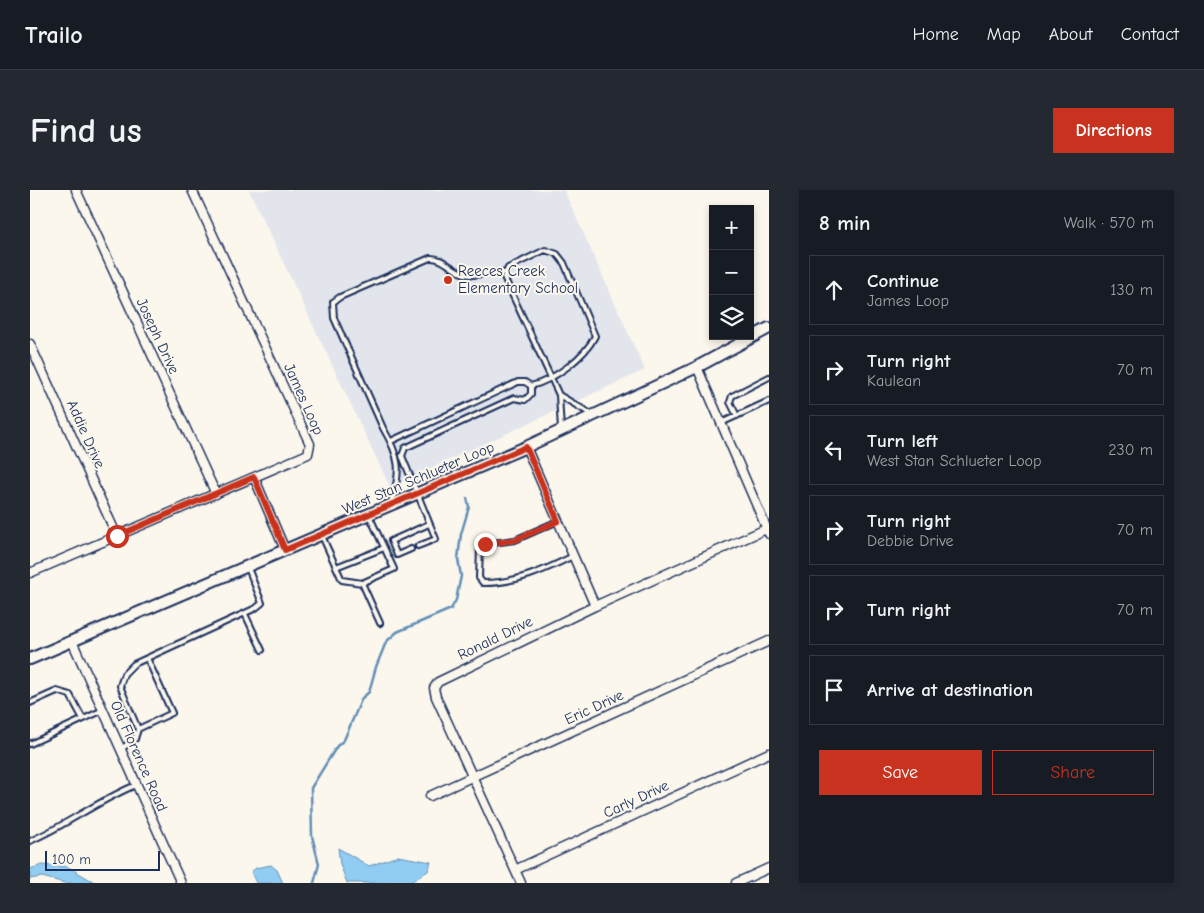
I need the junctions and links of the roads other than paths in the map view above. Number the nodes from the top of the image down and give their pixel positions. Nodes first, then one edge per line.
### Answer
1 (76, 190) edge
2 (192, 190) edge
3 (506, 273) junction
4 (768, 332) edge
5 (30, 344) edge
6 (697, 367) junction
7 (769, 377) edge
8 (550, 378) junction
9 (531, 386) junction
10 (559, 395) junction
11 (769, 401) edge
12 (593, 415) junction
13 (737, 416) junction
14 (721, 424) junction
15 (562, 430) junction
16 (391, 441) junction
17 (526, 447) junction
18 (254, 477) junction
19 (216, 494) junction
20 (418, 495) junction
21 (390, 506) junction
22 (370, 515) junction
23 (558, 521) junction
24 (430, 524) junction
25 (768, 532) edge
26 (117, 536) junction
27 (321, 536) junction
28 (418, 546) dead end
29 (384, 548) junction
30 (411, 549) dead end
31 (285, 550) junction
32 (573, 556) junction
33 (247, 566) junction
34 (336, 567) junction
35 (30, 573) edge
36 (362, 583) junction
37 (595, 606) junction
38 (245, 614) junction
39 (380, 623) dead end
40 (72, 641) junction
41 (769, 641) edge
42 (262, 650) dead end
43 (147, 658) junction
44 (30, 659) edge
45 (30, 703) edge
46 (102, 710) junction
47 (83, 719) junction
48 (138, 729) junction
49 (30, 744) edge
50 (120, 749) junction
51 (769, 753) edge
52 (473, 777) junction
53 (136, 785) junction
54 (430, 796) dead end
55 (30, 841) edge
56 (769, 868) edge
57 (515, 870) junction
58 (180, 883) edge
59 (521, 883) edge
60 (736, 883) edge

1 - 19 street, Joseph Drive
2 - 18 street, James Loop
3 - 8 lane
3 - 8 lane
3 - 16 lane
4 - 6 main road, West Stan Schlueter Loop
5 - 26 street, Addie Drive
6 - 12 main road, West Stan Schlueter Loop
6 - 14 street
7 - 13 lane
8 - 9 lane
8 - 10 lane
9 - 16 lane
9 - 20 lane
10 - 12 lane
10 - 15 lane
11 - 13 lane
12 - 15 main road, West Stan Schlueter Loop
13 - 14 lane
14 - 25 street
15 - 17 main road, West Stan Schlueter Loop
16 - 21 lane
17 - 20 main road, West Stan Schlueter Loop
17 - 23 street
18 - 19 street, James Loop
18 - 31 street
19 - 26 street, James Loop
20 - 21 main road, West Stan Schlueter Loop
20 - 24 lane
21 - 22 main road, West Stan Schlueter Loop
22 - 27 main road, West Stan Schlueter Loop
22 - 29 lane
23 - 32 street
23 - 32 lane
24 - 28 lane
24 - 30 lane
25 - 37 street, Ronald Drive
26 - 35 street, James Loop
27 - 31 main road, West Stan Schlueter Loop
27 - 34 lane
29 - 34 lane
29 - 36 lane
31 - 33 main road, West Stan Schlueter Loop
32 - 37 street
33 - 38 lane
33 - 40 main road, West Stan Schlueter Loop
34 - 36 lane
36 - 39 lane
37 - 52 street, Ronald Drive
38 - 42 lane
38 - 43 lane
40 - 44 main road, West Stan Schlueter Loop
40 - 46 street, Old Florence Road
41 - 52 street, Eric Drive
43 - 48 lane
43 - 48 lane
45 - 47 lane
46 - 47 lane
46 - 50 street, Old Florence Road
47 - 49 lane
48 - 50 lane
50 - 53 street, Old Florence Road
51 - 57 street, Carly Drive
52 - 54 street, Eric Drive
52 - 57 street, Ronald Drive
53 - 55 lane
53 - 58 street, Old Florence Road
56 - 60 street
57 - 59 street, Ronald Drive

